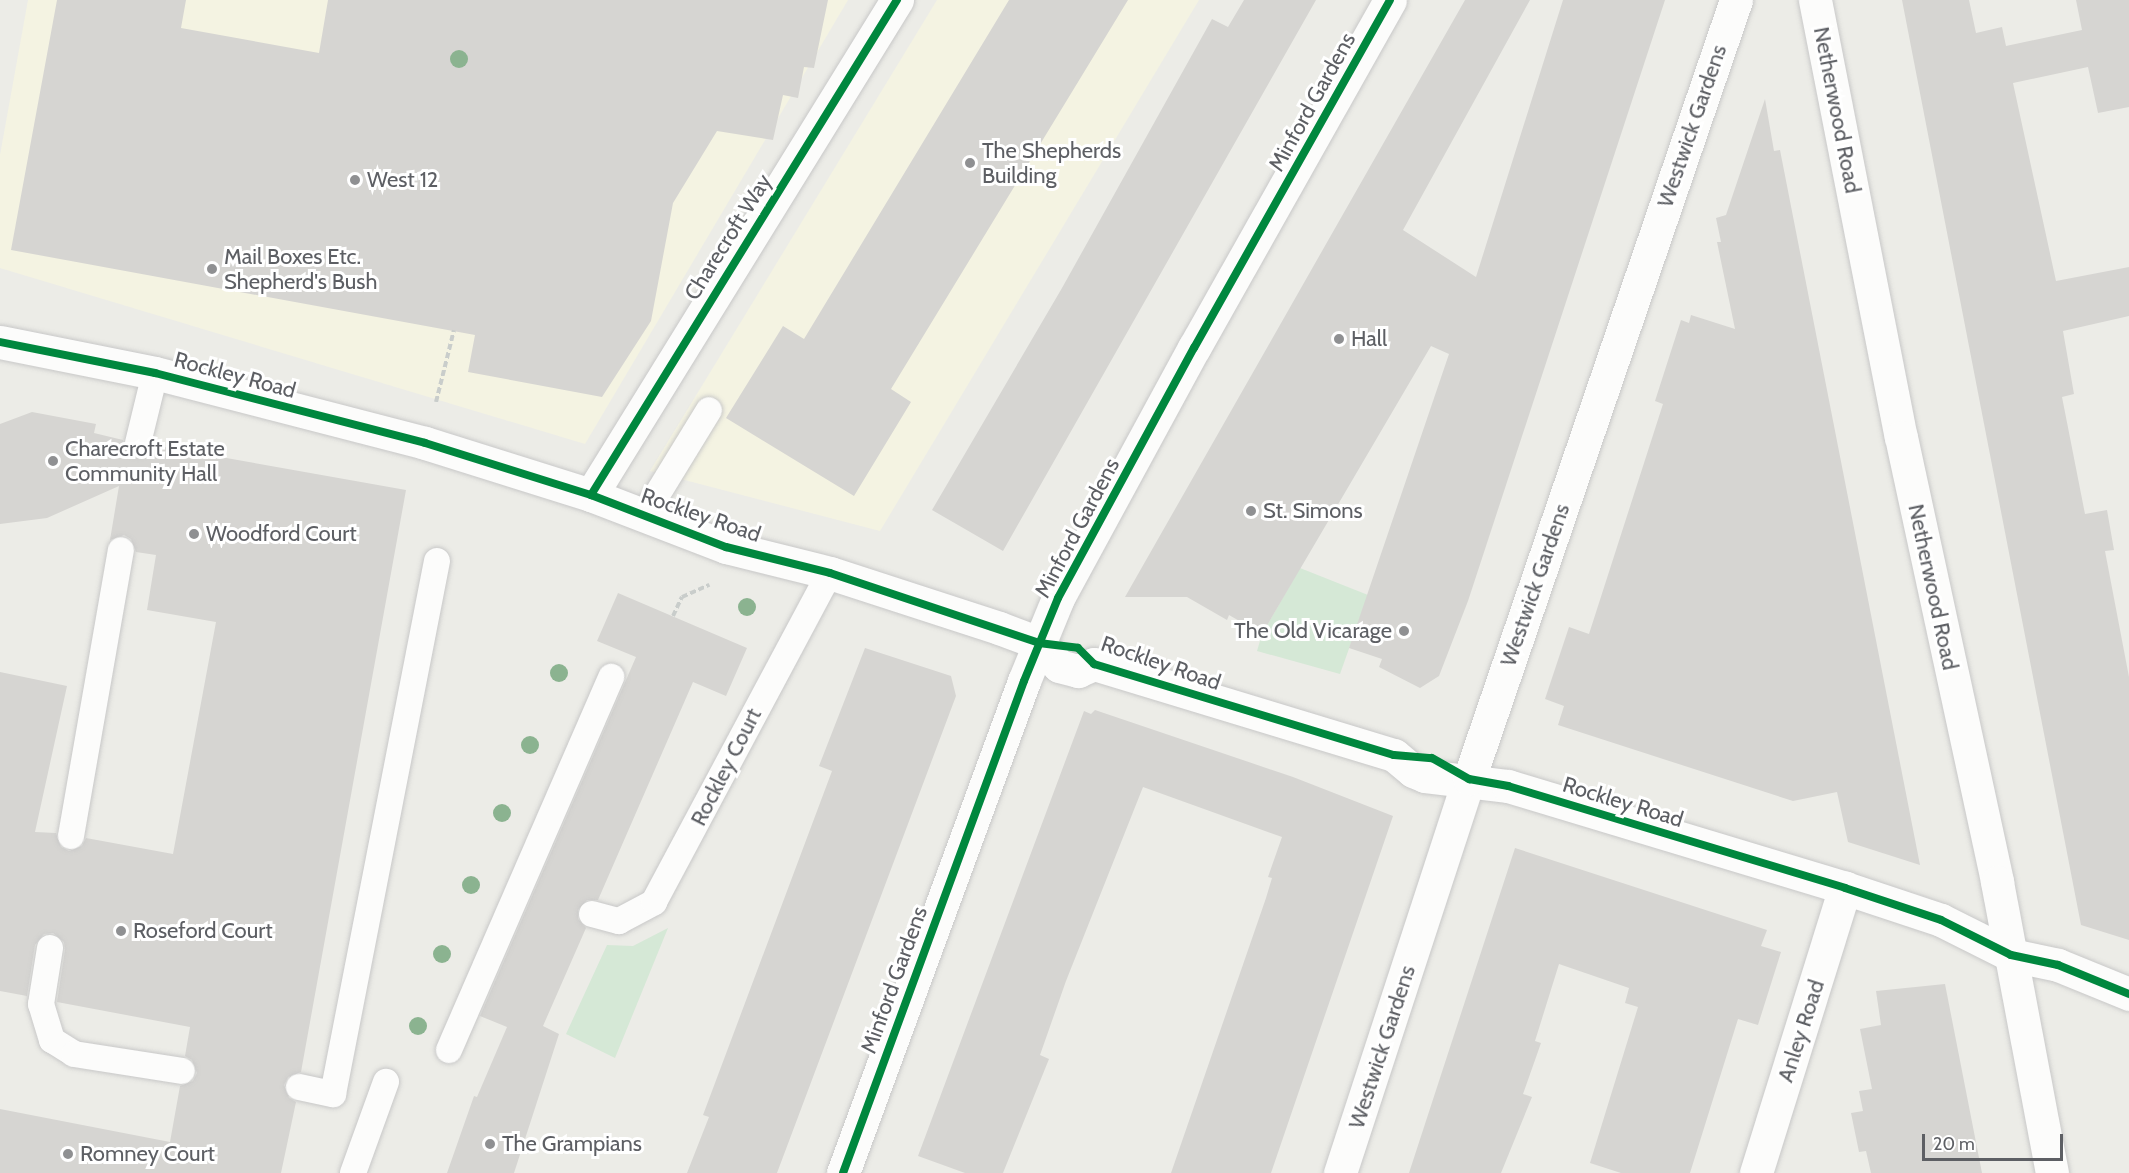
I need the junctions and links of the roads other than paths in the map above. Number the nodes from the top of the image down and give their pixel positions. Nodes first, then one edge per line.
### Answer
1 (897, 0) edge
2 (1390, 0) edge
3 (1736, 0) edge
4 (1815, 0) edge
5 (0, 342) edge
6 (155, 372) junction
7 (709, 410) dead end
8 (138, 443) dead end
9 (591, 495) junction
10 (644, 516) junction
11 (121, 550) dead end
12 (437, 561) dead end
13 (830, 573) junction
14 (1039, 643) junction
15 (611, 677) dead end
16 (1468, 779) junction
17 (71, 836) dead end
18 (1845, 888) junction
19 (592, 914) dead end
20 (50, 948) dead end
21 (2012, 955) junction
22 (2129, 994) edge
23 (449, 1050) dead end
24 (182, 1071) dead end
25 (386, 1082) dead end
26 (298, 1087) dead end
27 (353, 1173) edge
28 (843, 1173) edge
29 (1340, 1173) edge
30 (1756, 1173) edge
31 (2052, 1173) edge

1 - 9 street, Charecroft Way
2 - 14 street, Minford Gardens
3 - 16 street, Westwick Gardens
4 - 21 street, Netherwood Road
5 - 6 street, Rockley Road
6 - 8 lane
6 - 9 street, Rockley Road
7 - 10 lane
9 - 10 street, Rockley Road
10 - 13 street, Rockley Road
11 - 17 lane
12 - 26 lane
13 - 14 street, Rockley Road
13 - 19 lane, Rockley Court
14 - 16 street, Rockley Road
14 - 28 street, Minford Gardens
15 - 23 lane
16 - 18 street, Rockley Road
16 - 29 street, Westwick Gardens
18 - 21 street, Rockley Road
18 - 30 street, Anley Road
20 - 24 lane
21 - 22 street, Rockley Road
21 - 31 street, Netherwood Road
25 - 27 lane

